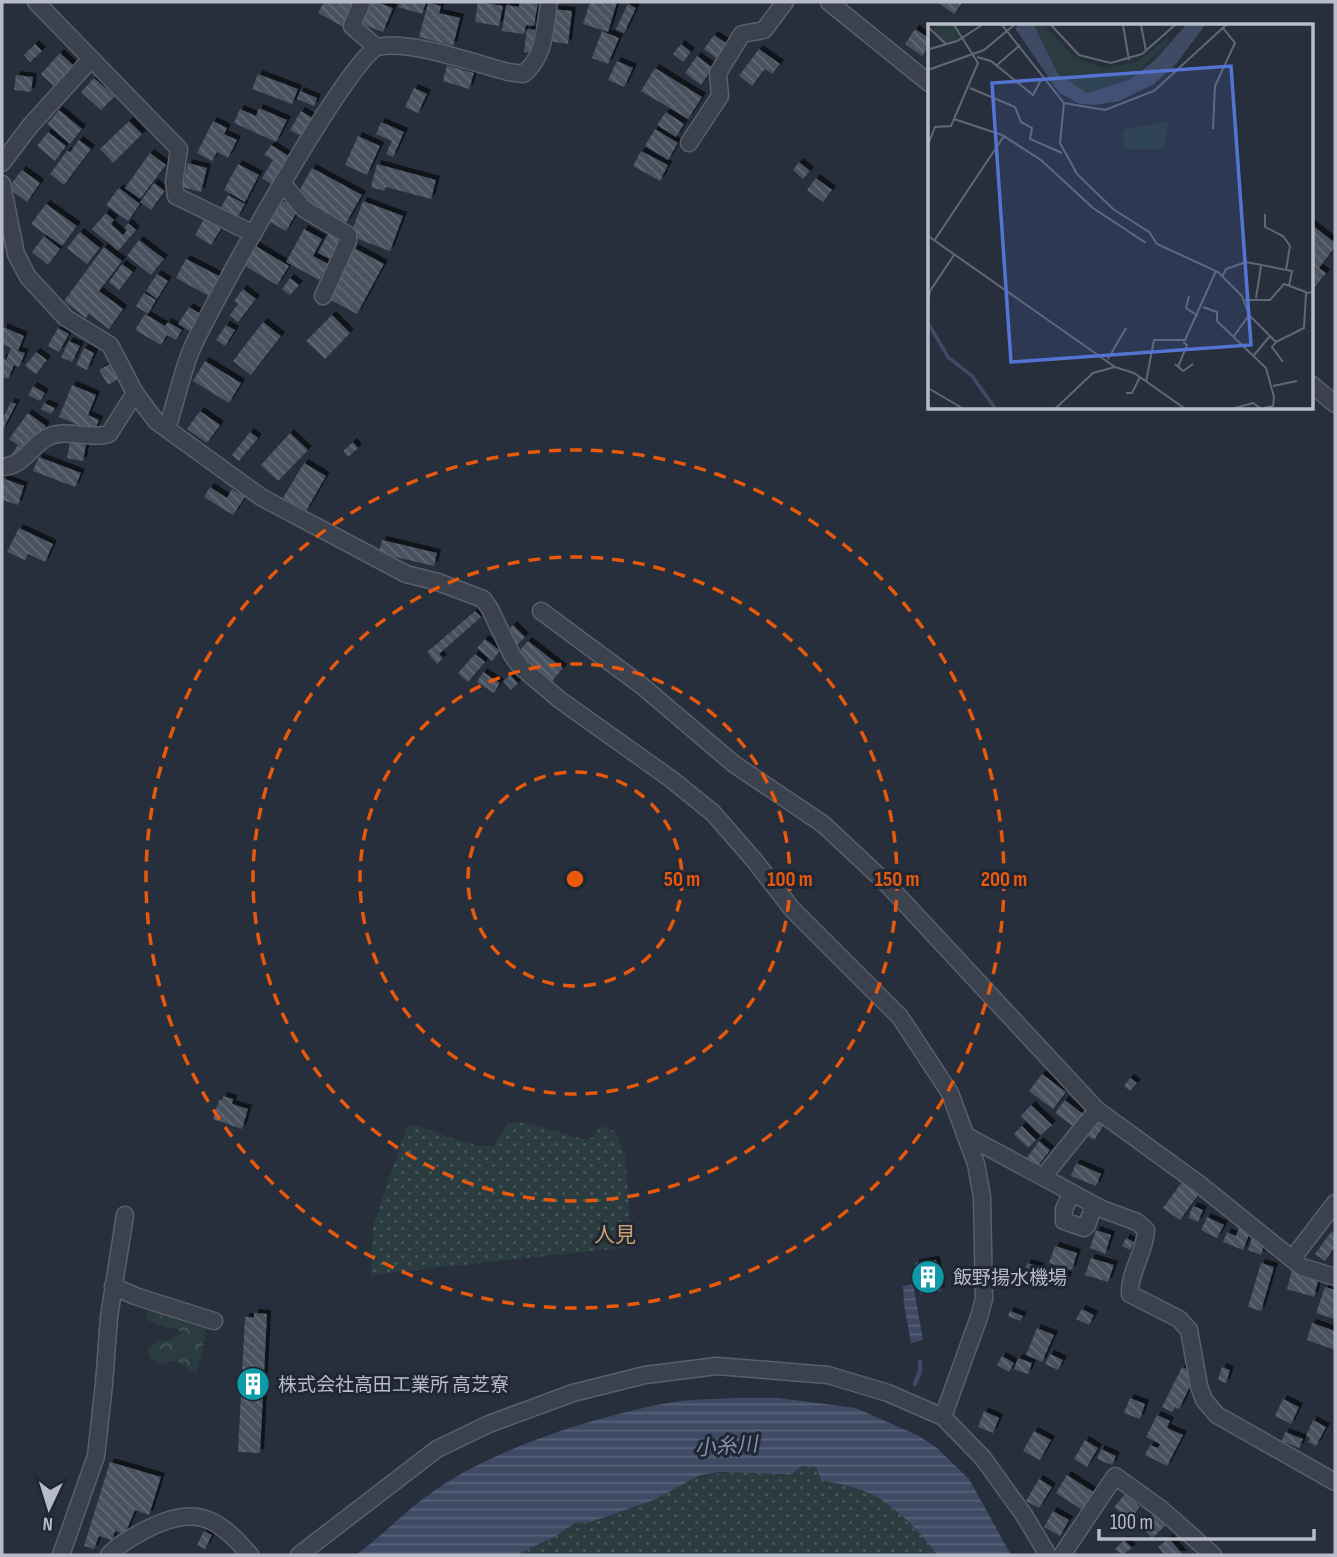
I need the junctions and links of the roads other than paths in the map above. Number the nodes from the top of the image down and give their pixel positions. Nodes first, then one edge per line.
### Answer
1 (36, 2) edge
2 (362, 2) edge
3 (549, 2) edge
4 (785, 2) edge
5 (829, 2) edge
6 (376, 47) junction
7 (91, 59) junction
8 (928, 82) edge
9 (689, 143) dead end
10 (2, 163) edge
11 (2, 184) edge
12 (283, 184) junction
13 (252, 233) junction
14 (9, 256) edge
15 (323, 296) dead end
16 (1312, 385) edge
17 (135, 393) junction
18 (1335, 404) edge
19 (167, 429) junction
20 (2, 467) edge
21 (541, 611) dead end
22 (1097, 1110) junction
23 (965, 1135) junction
24 (1043, 1177) junction
25 (1072, 1193) junction
26 (1335, 1203) edge
27 (1094, 1205) junction
28 (125, 1215) dead end
29 (1292, 1259) junction
30 (1335, 1277) edge
31 (113, 1286) junction
32 (214, 1321) dead end
33 (943, 1417) junction
34 (1335, 1482) edge
35 (61, 1555) edge
36 (109, 1555) edge
37 (250, 1555) edge
38 (299, 1555) edge
39 (1048, 1555) edge
40 (1062, 1555) edge
41 (1213, 1555) edge

1 - 7 street
2 - 6 street
3 - 6 street
4 - 9 street
5 - 8 street
6 - 12 street
7 - 10 street
7 - 13 street
11 - 14 street
12 - 13 street
12 - 15 street
13 - 19 street
14 - 17 street
16 - 18 street
17 - 19 street
17 - 20 street
19 - 23 street
21 - 22 street
22 - 24 street
22 - 29 street
23 - 24 street
23 - 33 street
24 - 25 street
25 - 27 street
25 - 27 street
26 - 29 street
27 - 34 street
28 - 31 street
29 - 30 street
31 - 32 street
31 - 35 street
33 - 38 street
33 - 39 street
36 - 37 street
40 - 41 street

